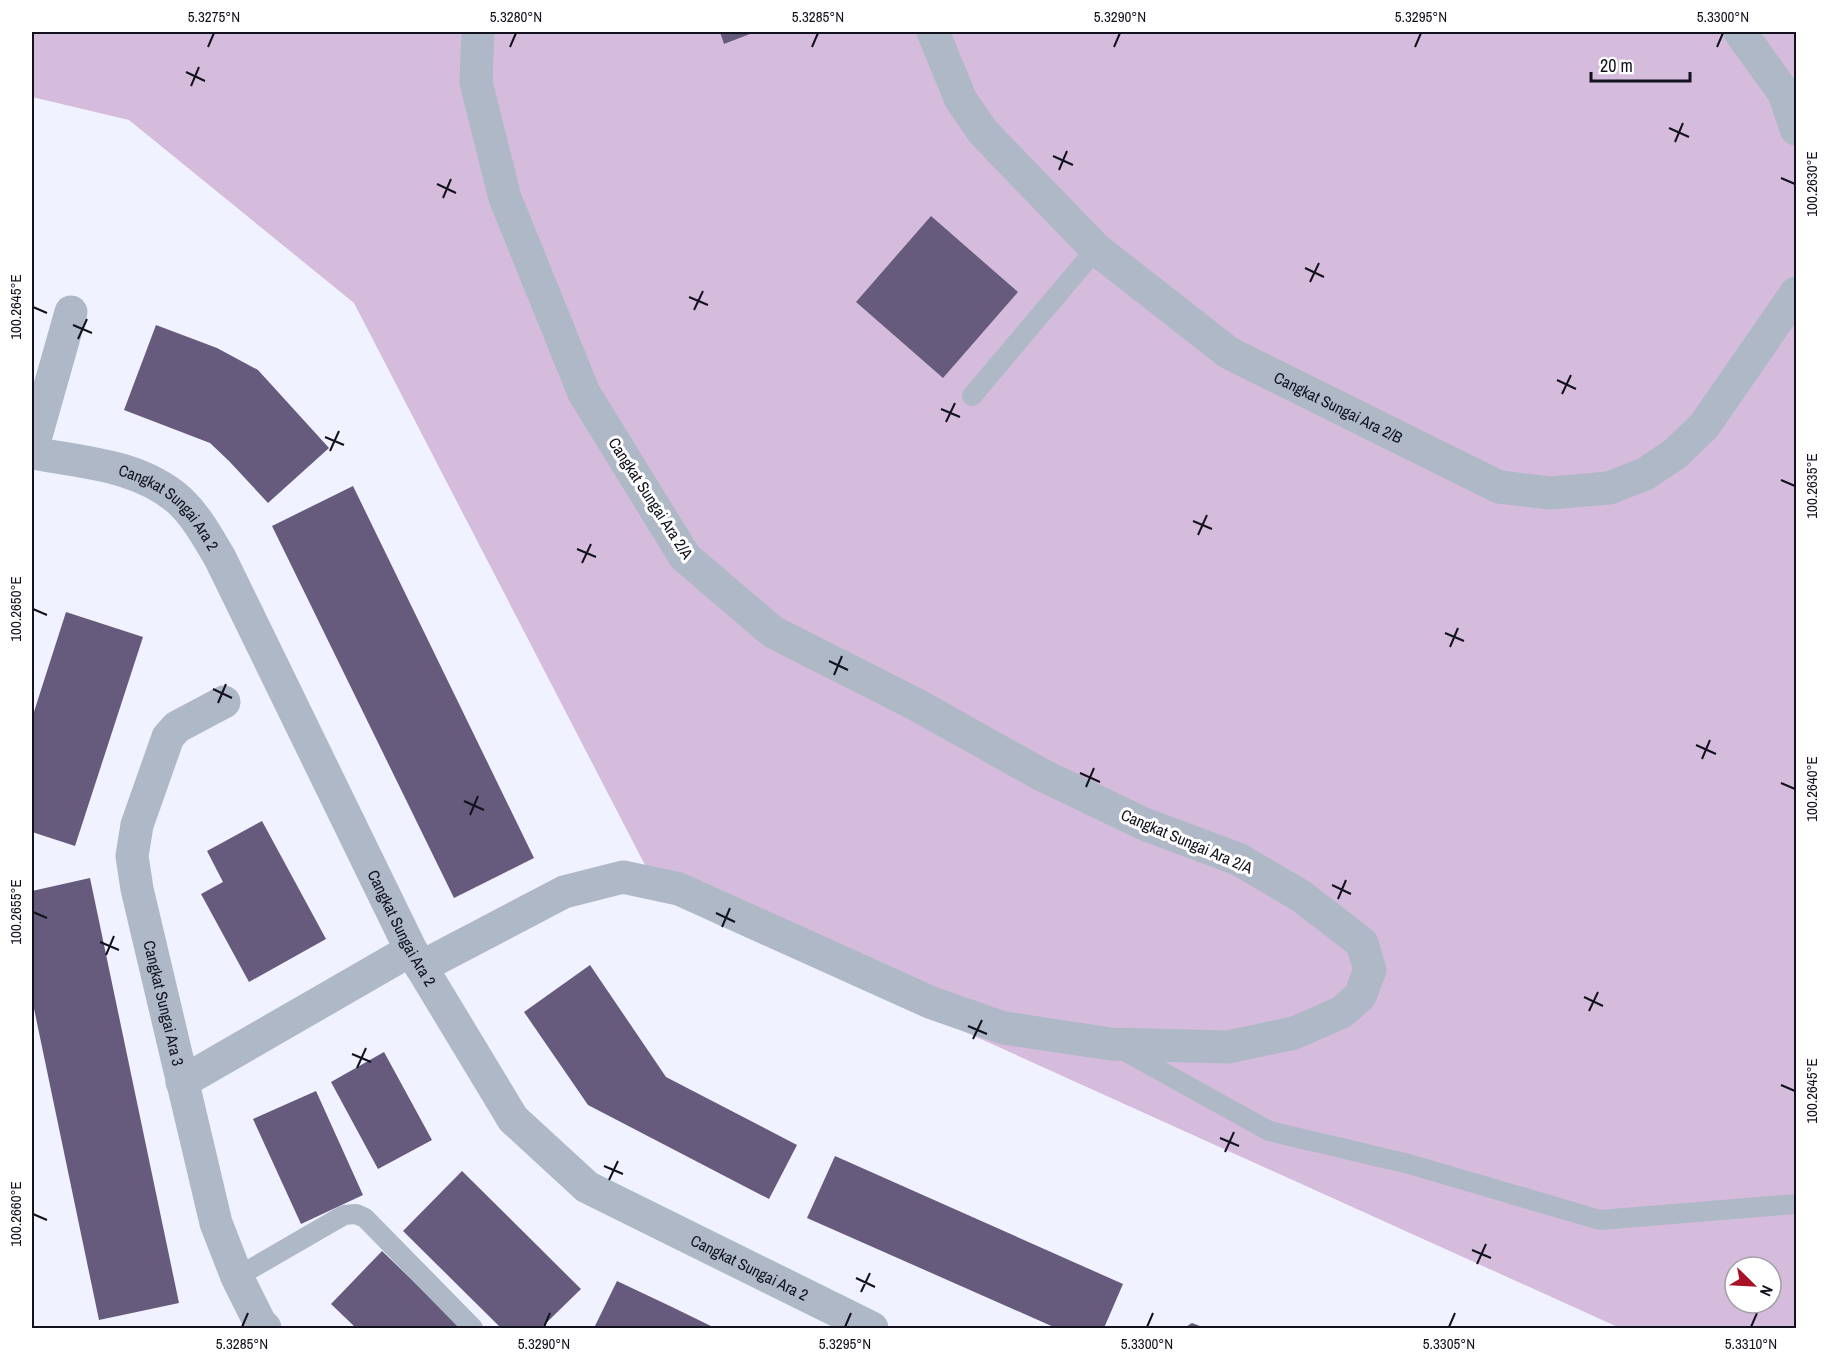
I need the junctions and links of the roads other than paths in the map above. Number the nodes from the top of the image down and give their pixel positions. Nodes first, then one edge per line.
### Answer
1 (478, 32) edge
2 (933, 32) edge
3 (1740, 32) edge
4 (1797, 129) edge
5 (1096, 249) junction
6 (1797, 293) edge
7 (71, 312) dead end
8 (972, 396) dead end
9 (32, 451) edge
10 (224, 702) dead end
11 (416, 958) junction
12 (1111, 1044) junction
13 (182, 1082) junction
14 (1797, 1204) edge
15 (237, 1277) junction
16 (265, 1329) edge
17 (473, 1329) edge
18 (872, 1329) edge

1 - 12 street, Cangkat Sungai Ara 2/A
2 - 5 street, Cangkat Sungai Ara 2/B
3 - 4 street
5 - 6 street, Cangkat Sungai Ara 2/B
5 - 8 lane
7 - 9 street
9 - 11 street, Cangkat Sungai Ara 2
10 - 13 street, Cangkat Sungai Ara 3
11 - 12 street, Cangkat Sungai Ara 2/A
11 - 13 street, Cangkat Sungai Ara 2/A
11 - 18 street, Cangkat Sungai Ara 2
12 - 14 lane
13 - 15 street, Cangkat Sungai Ara 3
15 - 16 street, Cangkat Sungai Ara 3
15 - 17 lane

